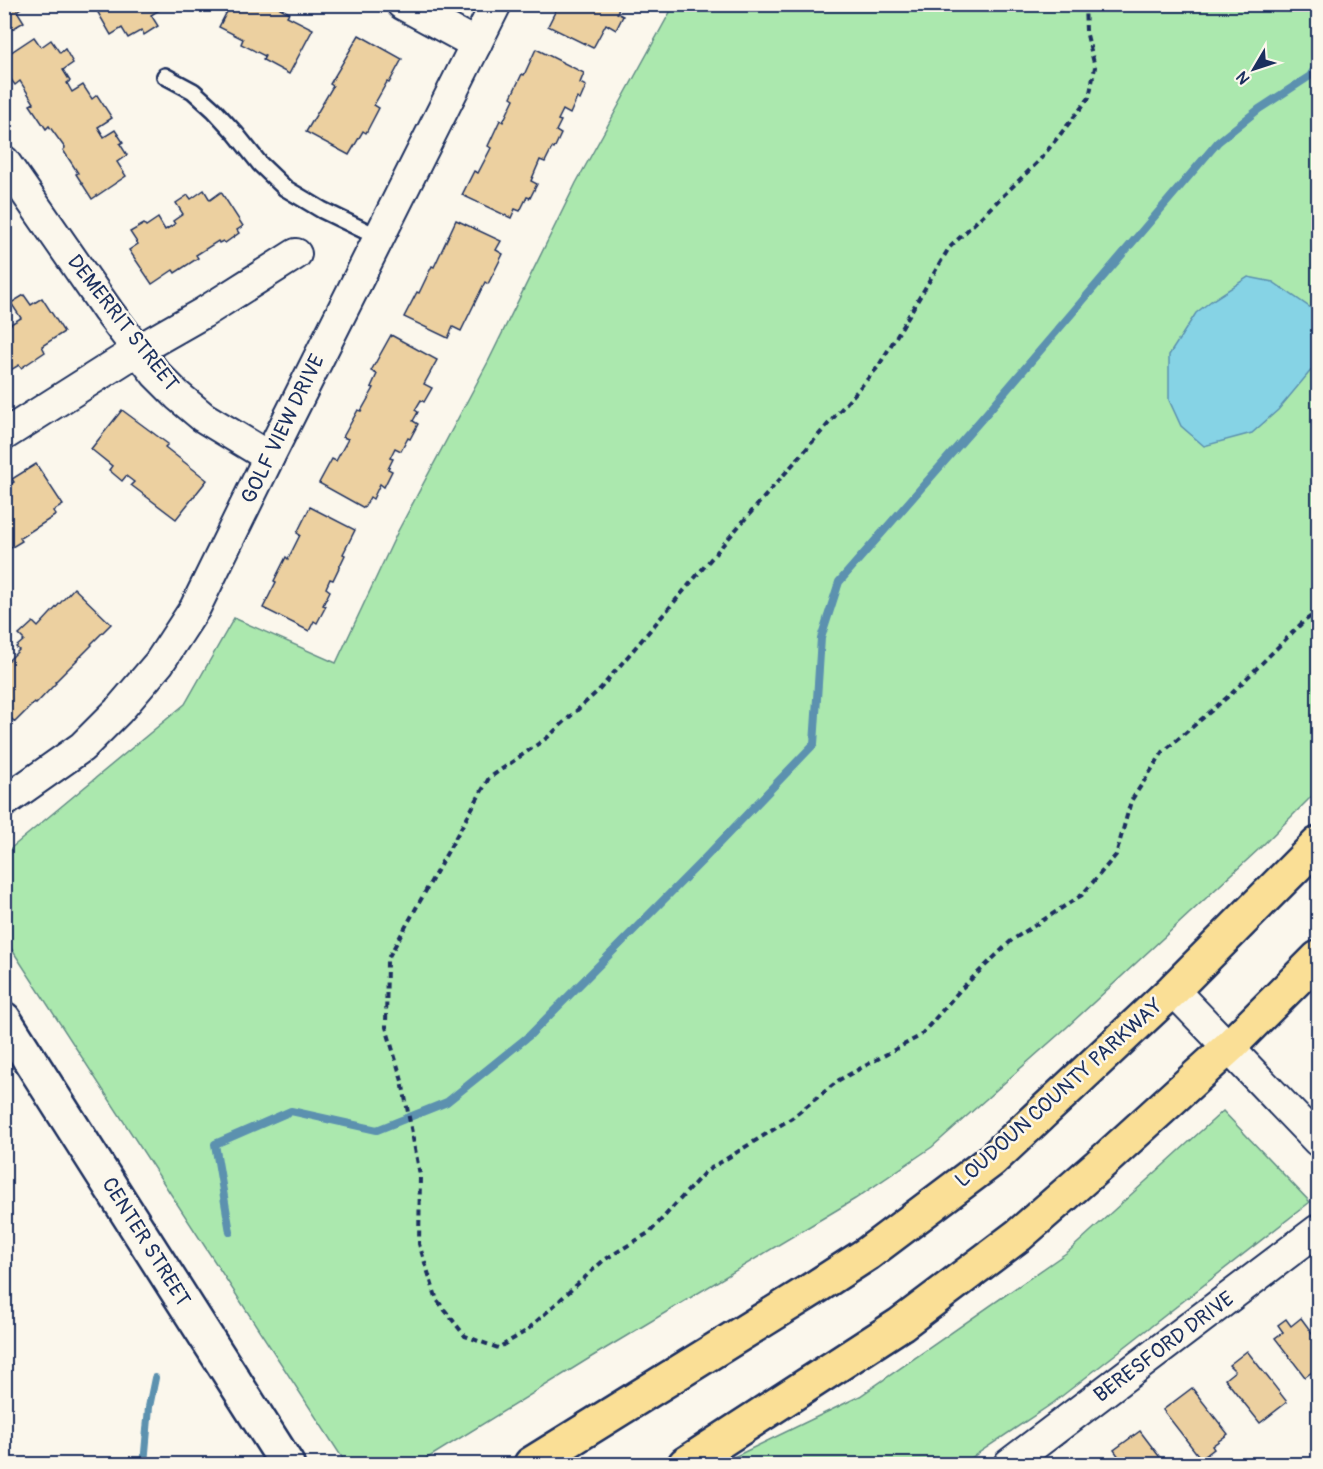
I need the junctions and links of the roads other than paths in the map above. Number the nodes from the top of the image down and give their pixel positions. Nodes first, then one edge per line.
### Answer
1 (402, 4) edge
2 (496, 4) edge
3 (476, 44) junction
4 (165, 76) dead end
5 (4, 161) edge
6 (378, 237) junction
7 (296, 254) dead end
8 (138, 350) junction
9 (4, 435) edge
10 (269, 457) junction
11 (4, 802) edge
12 (1318, 844) edge
13 (1318, 958) edge
14 (1173, 990) junction
15 (4, 1019) edge
16 (1229, 1047) junction
17 (1318, 1141) edge
18 (1318, 1230) edge
19 (286, 1464) edge
20 (531, 1464) edge
21 (685, 1464) edge
22 (1009, 1464) edge

1 - 3 street
2 - 3 street, GOLF VIEW DRIVE
3 - 6 street, GOLF VIEW DRIVE
4 - 6 lane
5 - 8 street, DEMERRIT STREET
6 - 10 street, GOLF VIEW DRIVE
7 - 8 street
8 - 9 street
8 - 10 street, DEMERRIT STREET
10 - 11 street, GOLF VIEW DRIVE
12 - 14 main road, LOUDOUN COUNTY PARKWAY
13 - 16 main road
14 - 16 street
14 - 20 main road, LOUDOUN COUNTY PARKWAY
15 - 19 street, CENTER STREET
16 - 17 street
16 - 21 main road
18 - 22 street, BERESFORD DRIVE

